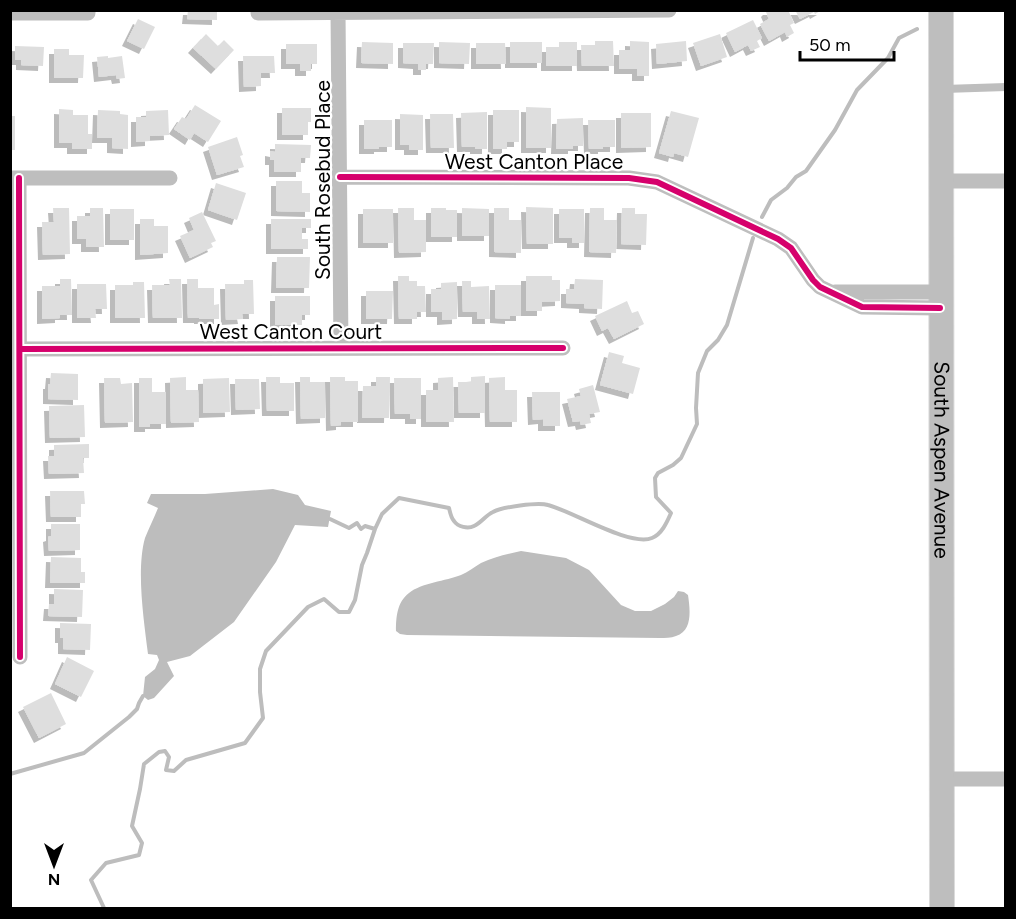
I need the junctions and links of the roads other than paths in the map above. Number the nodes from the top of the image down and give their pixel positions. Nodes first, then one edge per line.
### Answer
1 (669, 10) edge
2 (940, 10) edge
3 (423, 11) edge
4 (620, 11) edge
5 (88, 12) edge
6 (258, 12) edge
7 (338, 12) junction
8 (10, 14) edge
9 (1005, 87) edge
10 (941, 89) junction
11 (340, 177) junction
12 (15, 178) edge
13 (170, 178) dead end
14 (940, 181) junction
15 (1005, 181) edge
16 (940, 300) junction
17 (341, 348) junction
18 (563, 348) dead end
19 (20, 349) junction
20 (15, 509) edge
21 (20, 657) dead end
22 (942, 779) junction
23 (1005, 779) edge
24 (942, 909) edge

1 - 4 street
2 - 10 main road, South Aspen Avenue
3 - 4 street
3 - 7 street
5 - 8 street
6 - 7 street
7 - 11 street, South Rosebud Place
9 - 10 lane
10 - 14 main road, South Aspen Avenue
11 - 16 street, West Canton Place
11 - 17 street, South Rosebud Place
12 - 13 street
12 - 19 street
14 - 15 street
14 - 16 main road, South Aspen Avenue
16 - 22 main road, South Aspen Avenue
17 - 18 street, West Canton Court
17 - 19 street, West Canton Court
19 - 20 street
20 - 21 street
22 - 23 street
22 - 24 main road, South Aspen Avenue

